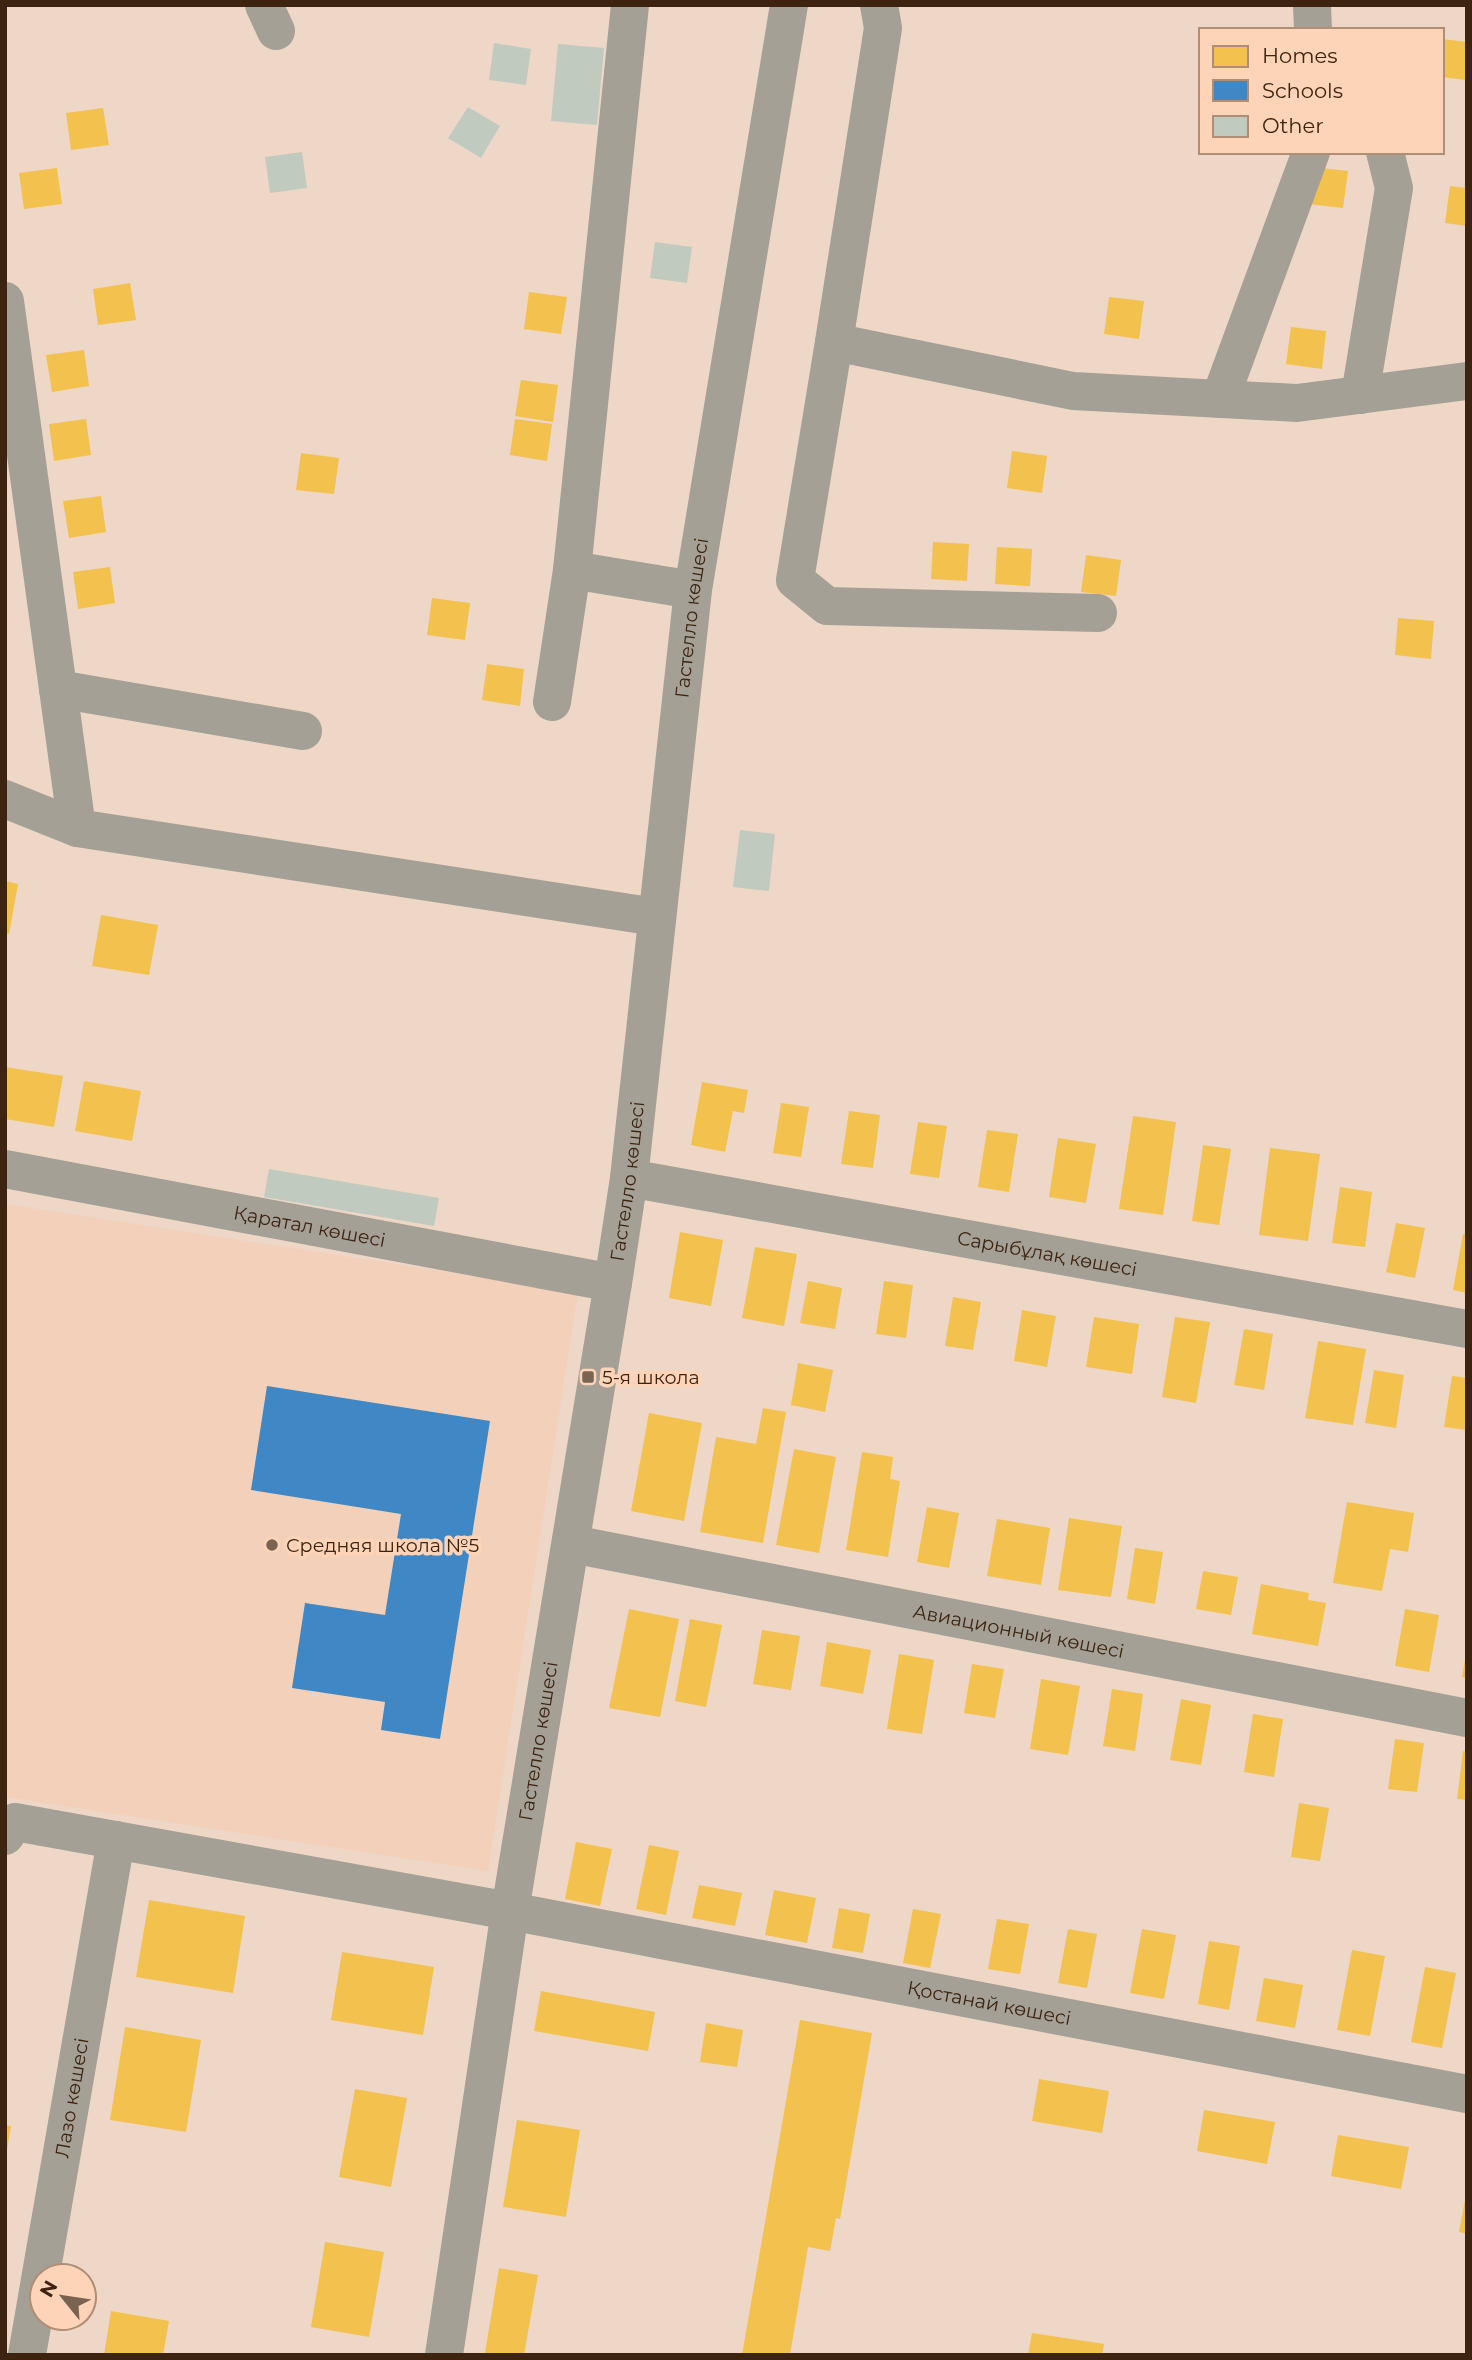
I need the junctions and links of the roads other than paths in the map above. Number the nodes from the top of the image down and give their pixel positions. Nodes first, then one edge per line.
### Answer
1 (629, 5) edge
2 (789, 5) edge
3 (879, 5) edge
4 (1312, 5) edge
5 (1313, 28) edge
6 (1310, 154) edge
7 (1386, 154) edge
8 (5, 301) edge
9 (834, 342) junction
10 (1467, 381) edge
11 (1360, 395) junction
12 (1220, 399) junction
13 (572, 570) junction
14 (693, 590) junction
15 (1098, 613) dead end
16 (58, 689) junction
17 (552, 702) dead end
18 (303, 731) dead end
19 (5, 799) edge
20 (77, 828) junction
21 (656, 917) junction
22 (5, 1170) edge
23 (629, 1178) junction
24 (613, 1283) junction
25 (1467, 1329) edge
26 (572, 1544) junction
27 (1467, 1718) edge
28 (5, 1836) edge
29 (116, 1840) junction
30 (510, 1911) junction
31 (1467, 2094) edge
32 (27, 2355) edge
33 (444, 2355) edge

1 - 13 street
2 - 14 street, Гастелло көшесі
3 - 9 street
4 - 5 street
6 - 12 street
7 - 11 street
8 - 16 street
9 - 12 street
9 - 15 street
10 - 11 street
11 - 12 street
13 - 14 street
13 - 17 street
14 - 21 street, Гастелло көшесі
16 - 18 street
16 - 20 street
19 - 20 street
20 - 21 street
21 - 23 street, Гастелло көшесі
22 - 24 street, Қаратал көшесі
23 - 24 street, Гастелло көшесі
23 - 25 street, Сарыбұлақ көшесі
24 - 26 street, Гастелло көшесі
26 - 27 street, Авиационный көшесі
26 - 30 street, Гастелло көшесі
28 - 29 street
29 - 30 street
29 - 32 street, Лазо көшесі
30 - 31 street, Қостанай көшесі
30 - 33 street, Гастелло көшесі

